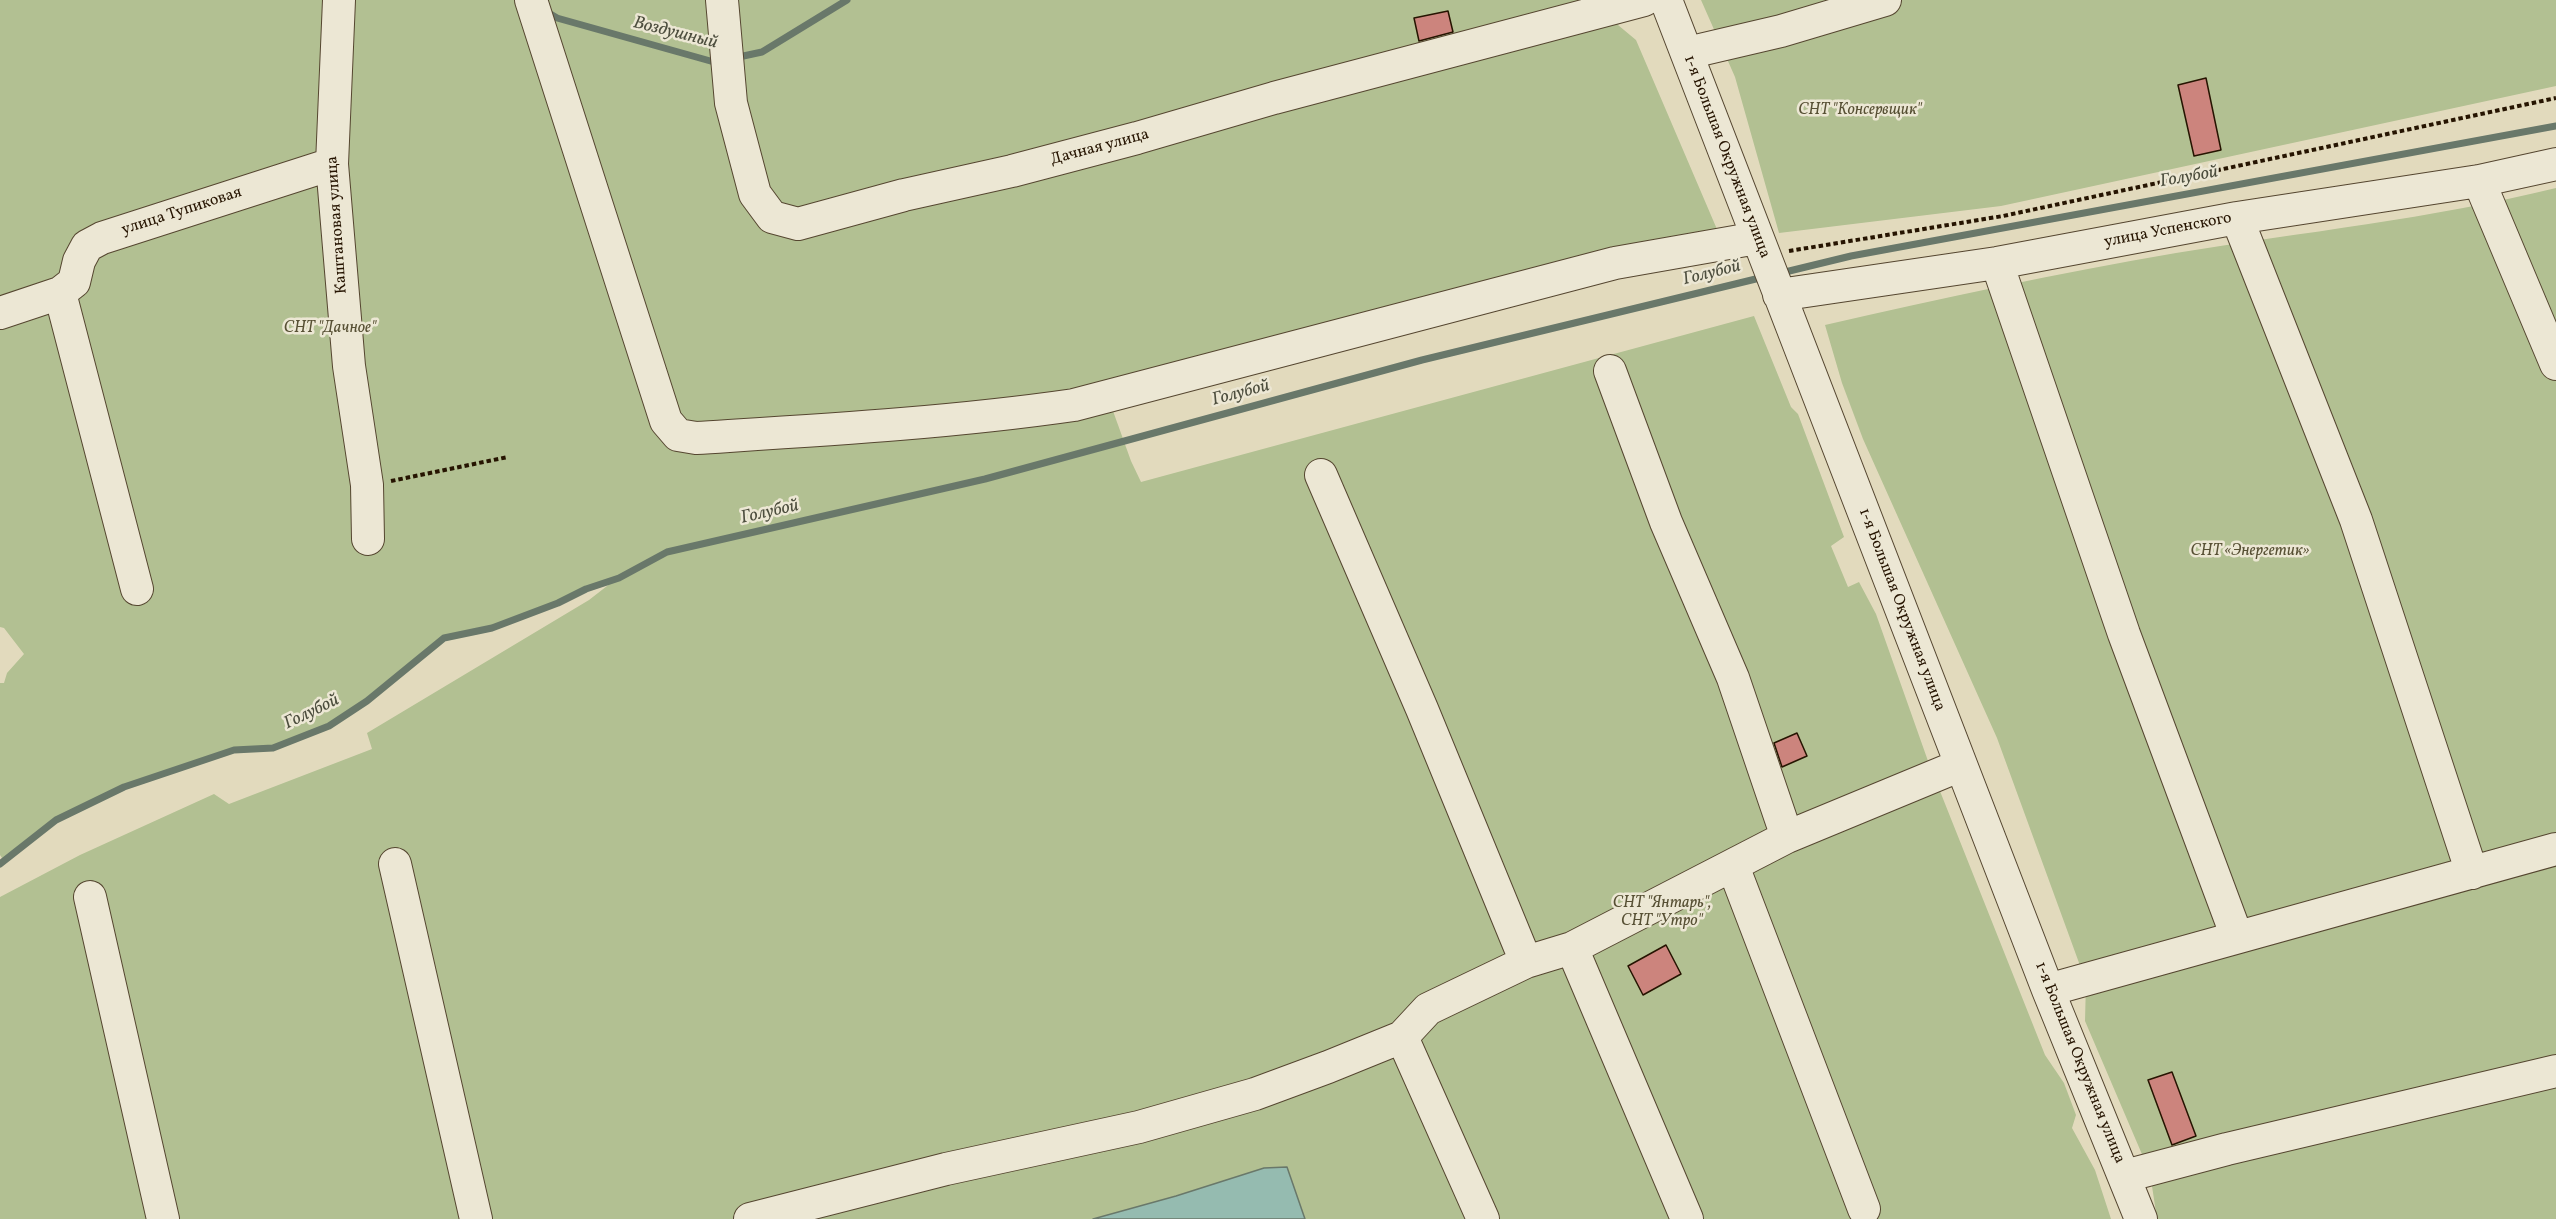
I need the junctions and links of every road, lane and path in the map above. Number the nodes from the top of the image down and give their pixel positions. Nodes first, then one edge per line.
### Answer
1 (339, 0) edge
2 (531, 0) edge
3 (722, 0) edge
4 (1644, 0) edge
5 (1666, 0) edge
6 (1885, 0) edge
7 (1687, 54) junction
8 (2556, 98) edge
9 (332, 164) junction
10 (2556, 164) edge
11 (2479, 181) junction
12 (2237, 218) junction
13 (1760, 247) junction
14 (1997, 263) junction
15 (60, 293) junction
16 (1779, 295) junction
17 (0, 313) edge
18 (2556, 364) edge
19 (1610, 370) dead end
20 (508, 457) dead end
21 (1321, 475) dead end
22 (367, 485) junction
23 (368, 538) dead end
24 (137, 589) dead end
25 (1961, 765) junction
26 (1787, 837) junction
27 (2556, 849) edge
28 (395, 864) dead end
29 (1733, 866) junction
30 (2472, 873) junction
31 (90, 897) dead end
32 (2237, 938) junction
33 (1572, 948) junction
34 (1526, 962) junction
35 (2048, 990) junction
36 (1402, 1037) junction
37 (2556, 1071) edge
38 (2125, 1176) junction
39 (1864, 1209) dead end
40 (163, 1219) edge
41 (476, 1219) edge
42 (750, 1219) edge
43 (1483, 1219) edge
44 (1687, 1219) edge
45 (2140, 1219) edge

1 - 9 street, Каштановая улица
2 - 13 street
3 - 4 street, Дачная улица
5 - 7 street, 1-я Большая Окружная улица
6 - 7 street
7 - 13 street, 1-я Большая Окружная улица
8 - 13 path
9 - 15 street, улица Тупиковая
9 - 22 street, Каштановая улица
10 - 11 street, улица Успенского
11 - 12 street, улица Успенского
11 - 18 street
12 - 14 street, улица Успенского
12 - 30 street
13 - 16 street, 1-я Большая Окружная улица
14 - 16 street, улица Успенского
14 - 32 street
15 - 17 street
15 - 24 street
16 - 25 street, 1-я Большая Окружная улица
19 - 26 street
20 - 22 path
21 - 34 street
22 - 23 street, Каштановая улица
25 - 26 street
25 - 35 street, 1-я Большая Окружная улица
26 - 29 street
27 - 30 street
28 - 41 street
29 - 33 street
29 - 39 street
30 - 32 street
31 - 40 street
32 - 35 street
33 - 34 street
33 - 44 street
34 - 36 street
35 - 38 street, 1-я Большая Окружная улица
36 - 42 street
36 - 43 street
37 - 38 street
38 - 45 street, 1-я Большая Окружная улица

